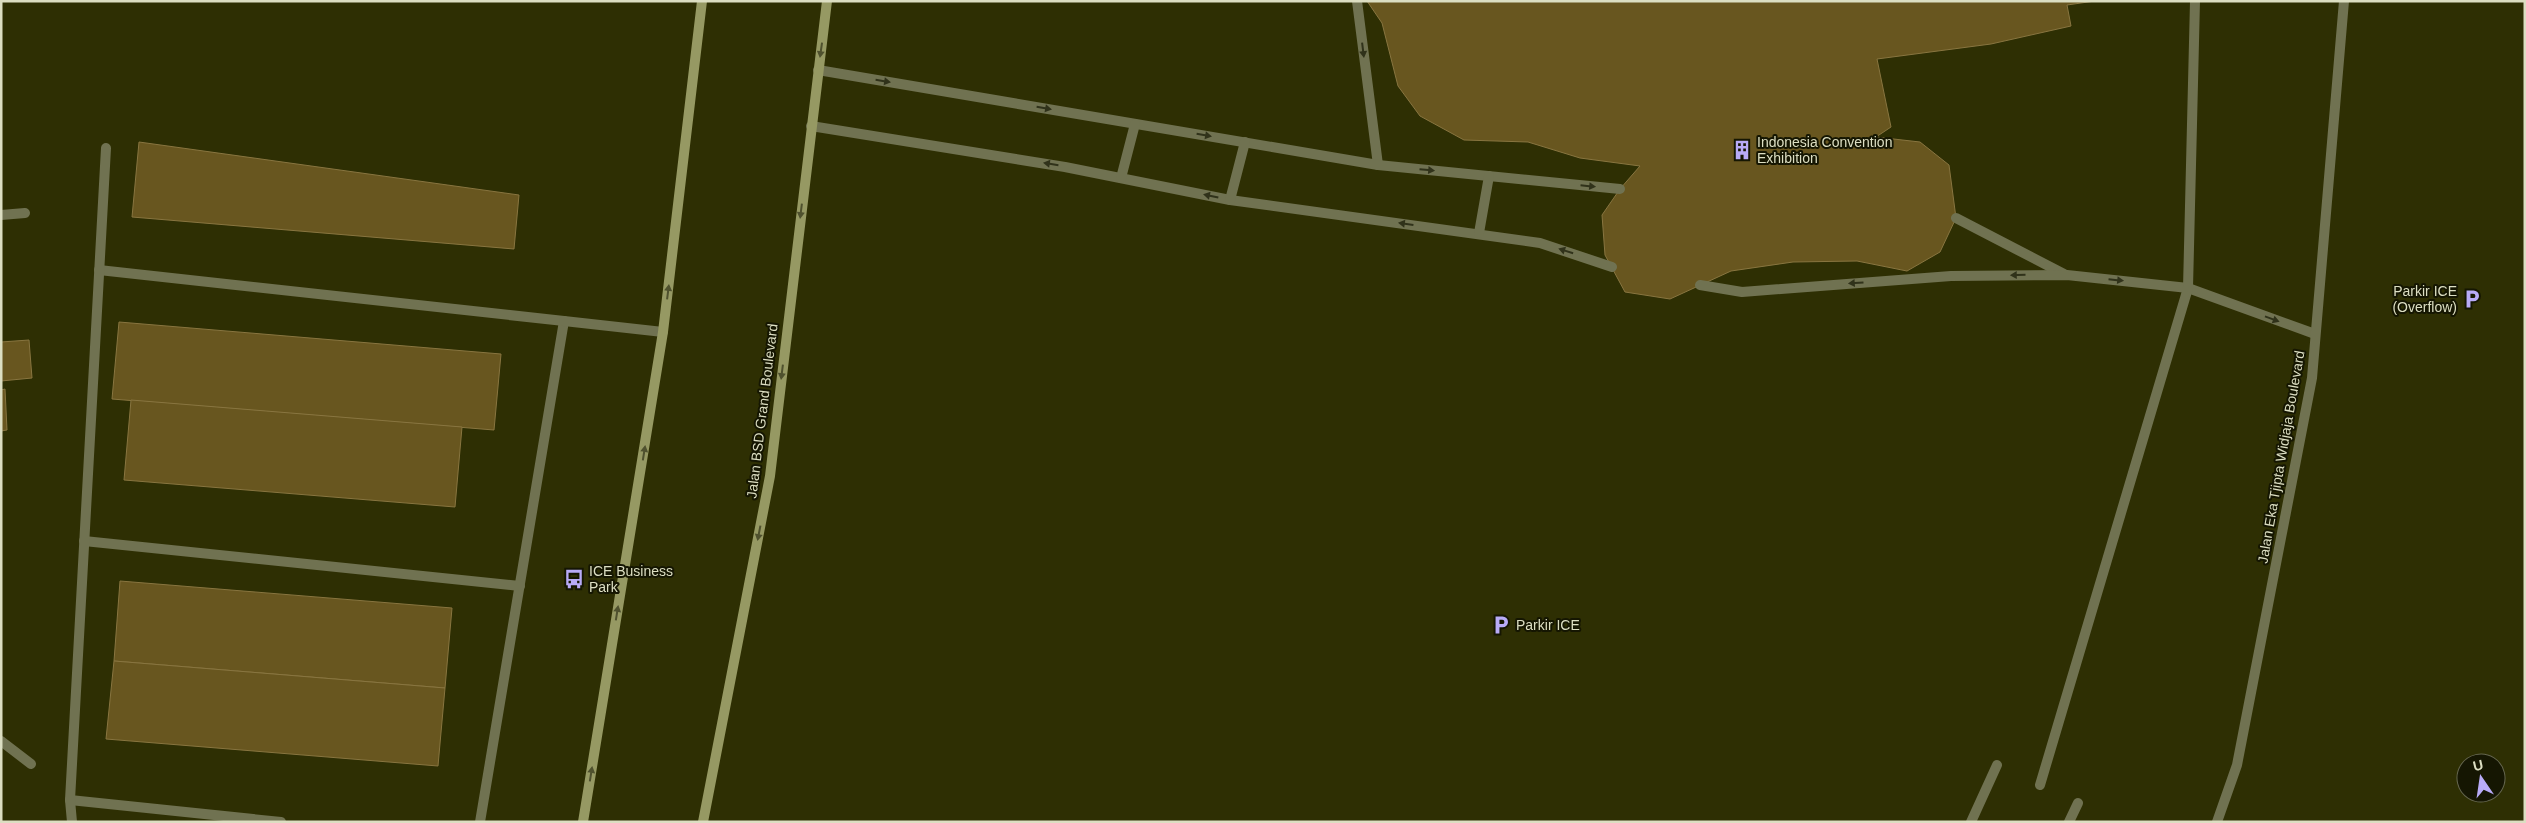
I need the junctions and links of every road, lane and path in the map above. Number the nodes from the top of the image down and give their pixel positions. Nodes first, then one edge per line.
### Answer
1 (702, 1) edge
2 (827, 1) edge
3 (1357, 1) edge
4 (2195, 1) edge
5 (2344, 1) edge
6 (818, 70) junction
7 (1136, 124) junction
8 (811, 126) junction
9 (1245, 142) junction
10 (106, 148) dead end
11 (1378, 165) junction
12 (1489, 176) junction
13 (1121, 178) junction
14 (1620, 189) dead end
15 (1230, 200) junction
16 (25, 213) dead end
17 (1, 215) edge
18 (1956, 218) dead end
19 (1479, 233) junction
20 (1612, 267) dead end
21 (99, 270) junction
22 (2067, 275) junction
23 (1700, 285) dead end
24 (2188, 288) junction
25 (564, 321) junction
26 (663, 332) junction
27 (2315, 334) junction
28 (84, 541) junction
29 (520, 586) junction
30 (1, 741) edge
31 (31, 764) dead end
32 (1997, 765) dead end
33 (2040, 785) dead end
34 (70, 800) junction
35 (2078, 803) dead end
36 (72, 822) edge
37 (281, 822) edge
38 (480, 822) edge
39 (583, 822) edge
40 (703, 822) edge
41 (1971, 822) edge
42 (2069, 822) edge
43 (2217, 822) edge

26 -> 1 main road
2 -> 6 main road, Jalan BSD Grand Boulevard
3 -> 11 street
4 - 24 street
5 - 27 street, Jalan Eka Tjipta Widjaja Boulevard
6 -> 7 street
6 - 8 main road, Jalan BSD Grand Boulevard
7 -> 9 street
7 - 13 street
13 -> 8 street
8 -> 40 main road, Jalan BSD Grand Boulevard
9 - 11 street
9 - 15 street
10 - 21 street
11 -> 12 street
12 -> 14 street
12 - 19 street
15 -> 13 street
19 -> 15 street
16 - 17 street
18 - 22 street
20 -> 19 street
21 - 25 street
21 - 28 street
22 -> 23 street
22 -> 24 street
24 -> 27 street
24 - 33 street
25 - 26 street
25 - 29 street
39 -> 26 main road
27 - 43 street, Jalan Eka Tjipta Widjaja Boulevard
28 - 29 street
28 - 34 street
29 - 38 street
30 - 31 street
32 - 41 street
34 - 36 street
34 - 37 street
35 - 42 street

